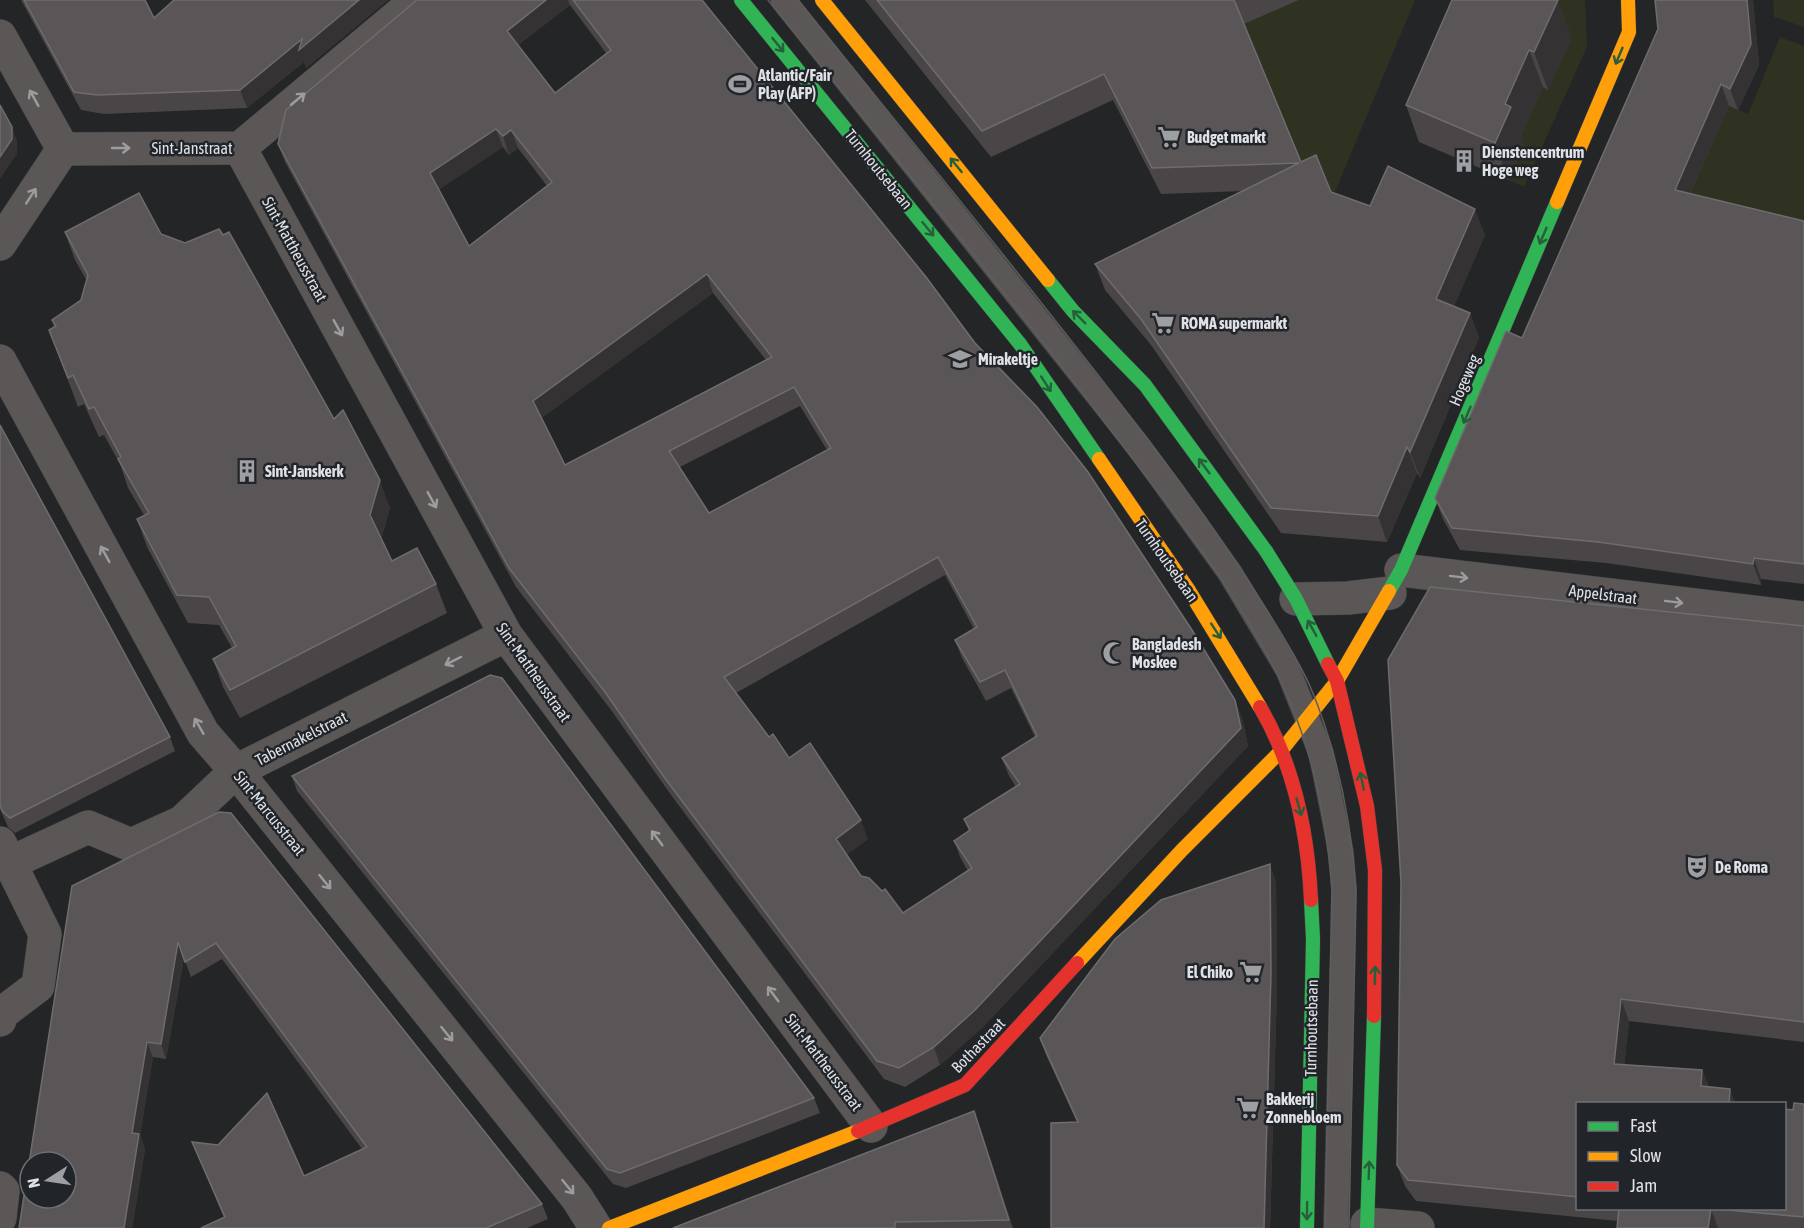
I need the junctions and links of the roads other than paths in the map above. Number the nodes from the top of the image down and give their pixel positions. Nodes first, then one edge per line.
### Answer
1 (417, 0) edge
2 (741, 0) edge
3 (783, 0) edge
4 (822, 0) edge
5 (1628, 0) edge
6 (0, 36) edge
7 (240, 148) junction
8 (63, 149) junction
9 (0, 243) edge
10 (0, 361) edge
11 (1395, 581) junction
12 (1296, 599) junction
13 (1804, 618) edge
14 (506, 635) junction
15 (1337, 681) junction
16 (1309, 718) junction
17 (1281, 751) junction
18 (236, 771) junction
19 (5, 853) edge
20 (0, 1020) edge
21 (871, 1126) junction
22 (0, 1188) edge
23 (0, 1218) edge
24 (1357, 1227) edge
25 (596, 1228) edge
26 (609, 1228) edge
27 (1307, 1228) edge
28 (1418, 1228) edge

7 -> 1 street, Sint-Janstraat
2 -> 17 main road, Turnhoutsebaan
3 - 16 lane
12 -> 4 main road
5 -> 11 main road, Hogeweg
8 -> 6 street
8 -> 7 street, Sint-Janstraat
7 -> 14 street, Sint-Mattheusstraat
9 -> 8 street
18 -> 10 street, Sint-Marcusstraat
11 - 12 street
11 -> 13 street, Appelstraat
11 - 15 main road, Hogeweg
15 -> 12 main road
14 -> 18 street, Tabernakelstraat
21 -> 14 street, Sint-Mattheusstraat
15 - 16 main road, Hogeweg
24 -> 15 main road
16 - 17 main road, Hogeweg
16 - 24 lane
17 - 21 main road, Bothastraat
17 -> 27 main road, Turnhoutsebaan
18 - 19 street, Tabernakelstraat
18 -> 25 street, Sint-Marcusstraat
19 - 20 street
21 - 26 main road, Bothastraat
22 - 23 street
24 - 28 street

